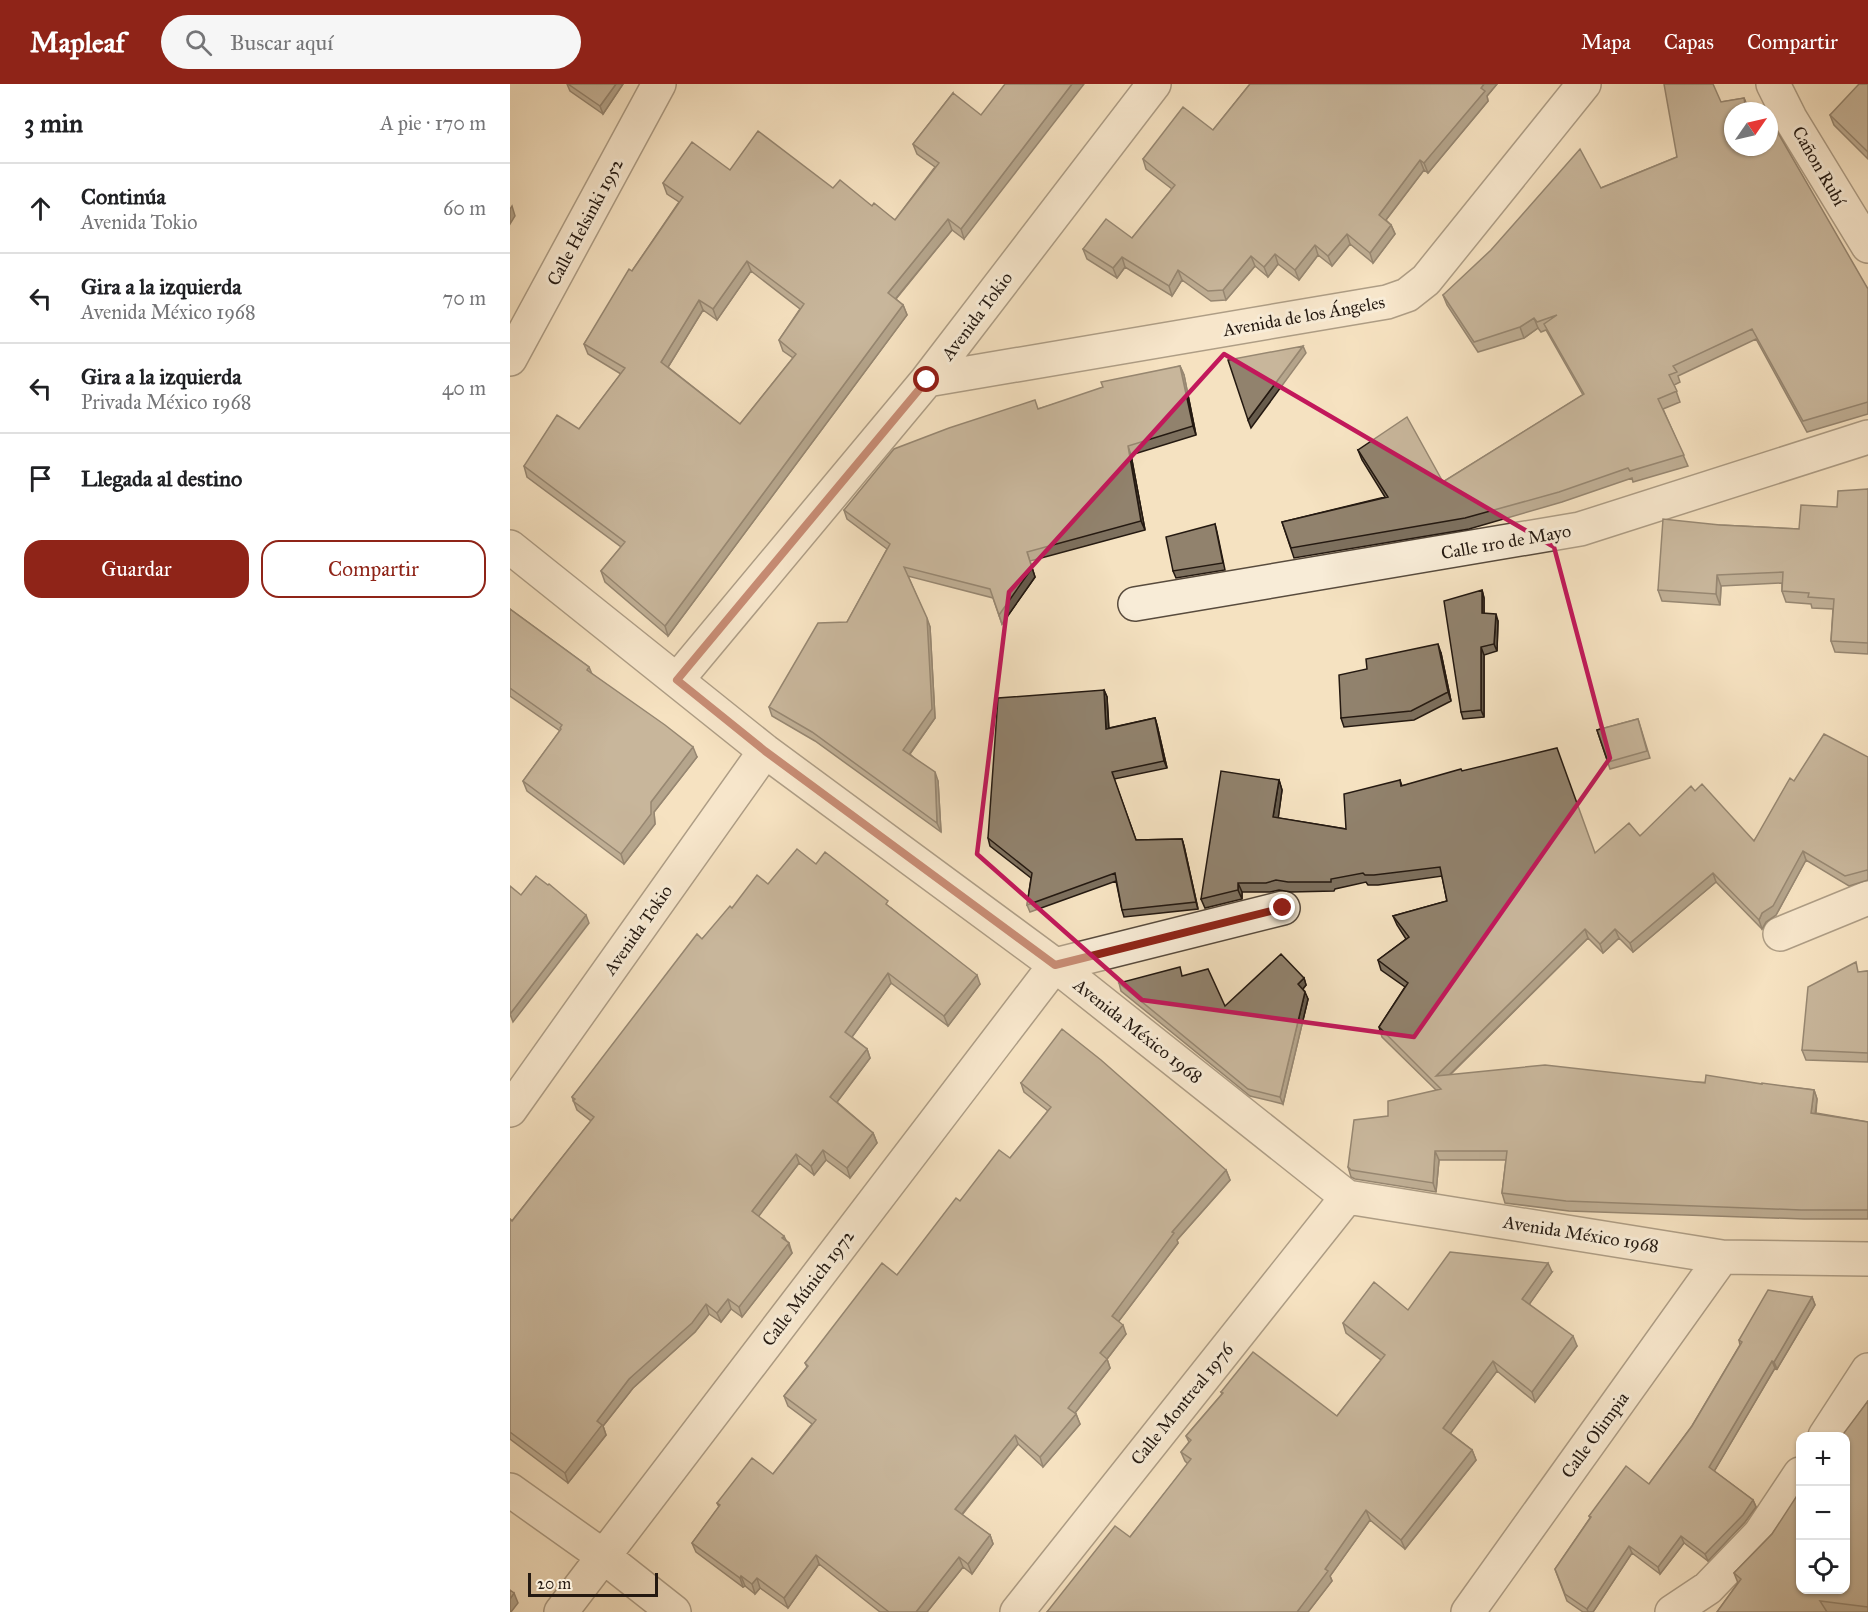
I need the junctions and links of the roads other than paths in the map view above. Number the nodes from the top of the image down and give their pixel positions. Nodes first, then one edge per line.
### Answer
1 (659, 84) edge
2 (1154, 84) edge
3 (1584, 84) edge
4 (1773, 84) edge
5 (1868, 246) edge
6 (510, 359) edge
7 (927, 380) junction
8 (1868, 437) edge
9 (510, 547) edge
10 (1135, 604) dead end
11 (677, 680) junction
12 (765, 751) junction
13 (1868, 898) edge
14 (1283, 908) dead end
15 (1780, 934) dead end
16 (1055, 965) junction
17 (510, 1110) edge
18 (1347, 1197) junction
19 (1722, 1257) junction
20 (1868, 1259) edge
21 (1868, 1370) edge
22 (1828, 1432) edge
23 (1796, 1480) edge
24 (510, 1490) edge
25 (603, 1556) junction
26 (561, 1612) edge
27 (674, 1612) edge
28 (1017, 1612) edge
29 (1468, 1612) edge
30 (1672, 1612) edge

1 - 6 street, Calle Helsinki 1952
2 - 7 street, Avenida Tokio
3 - 7 street, Avenida de los Ángeles
4 - 5 street, Cañon Rubí
7 - 11 street, Avenida Tokio
8 - 10 street, Calle 1ro de Mayo
9 - 11 street, Avenida México 1968
11 - 12 street, Avenida México 1968
12 - 16 street, Avenida México 1968
12 - 17 street, Avenida Tokio
13 - 15 street
14 - 16 street
16 - 18 street, Avenida México 1968
16 - 25 street, Calle Múnich 1972
18 - 19 street, Avenida México 1968
18 - 28 street, Calle Montreal 1976
19 - 20 street, Avenida México 1968
19 - 29 street, Calle Olimpia
21 - 22 street
23 - 30 street
24 - 25 street
25 - 26 street, Calle Múnich 1972
25 - 27 street

